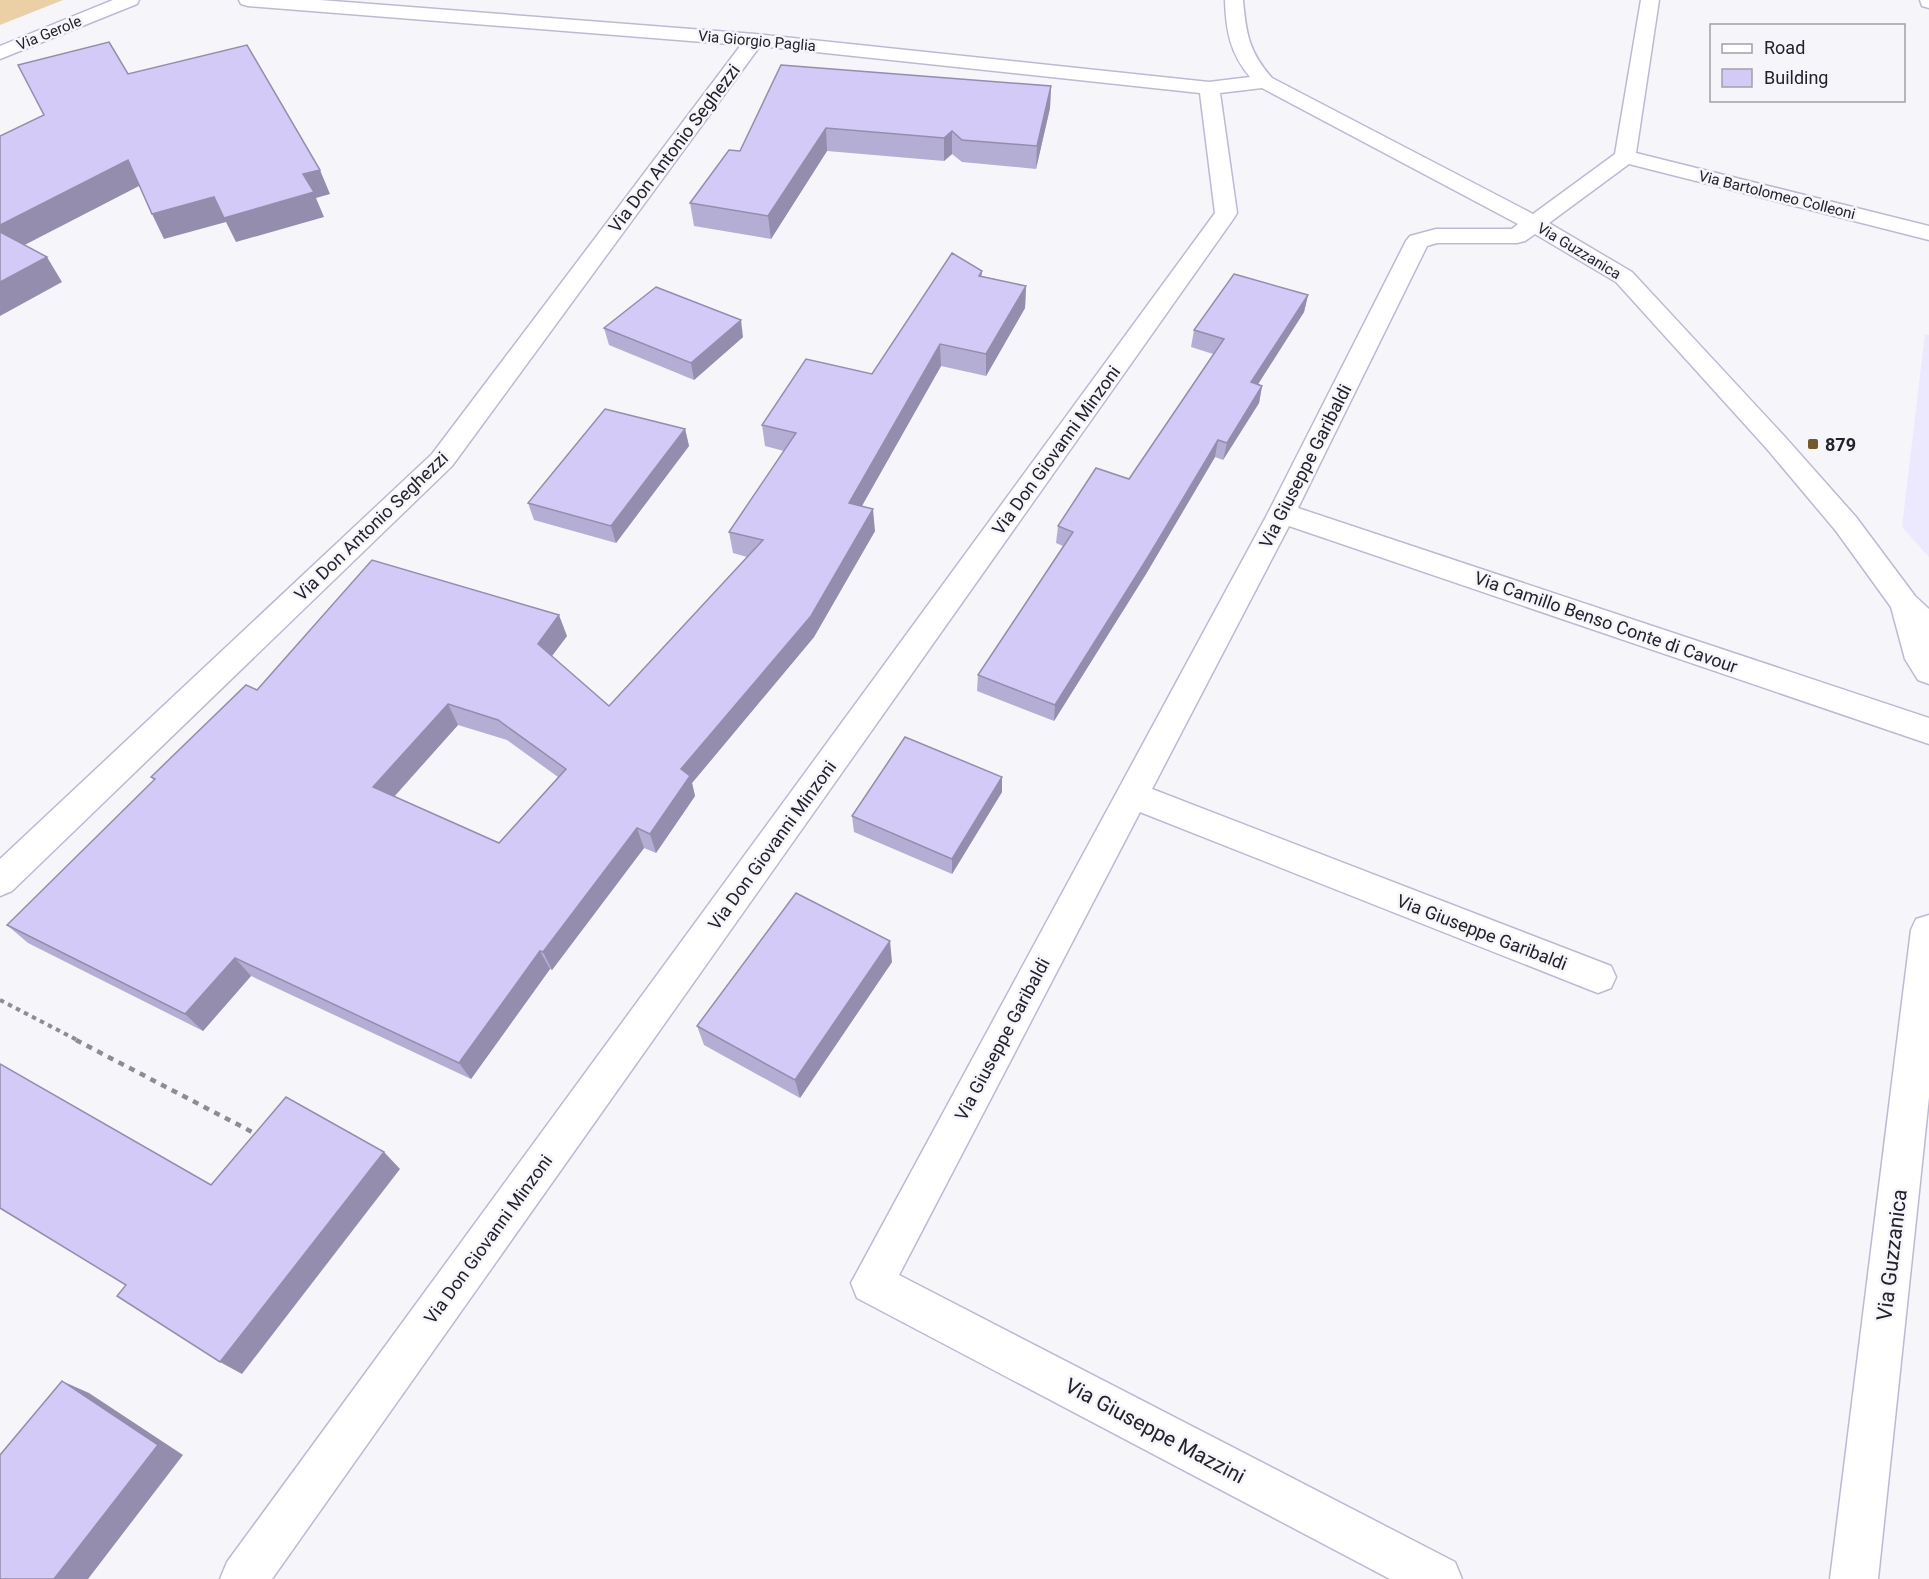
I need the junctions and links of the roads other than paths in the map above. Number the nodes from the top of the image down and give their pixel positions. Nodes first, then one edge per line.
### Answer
1 (130, 0) edge
2 (248, 0) edge
3 (1234, 0) edge
4 (1650, 0) edge
5 (755, 40) junction
6 (0, 53) edge
7 (1265, 82) junction
8 (1209, 88) junction
9 (1625, 157) junction
10 (1533, 223) junction
11 (1929, 233) edge
12 (1282, 513) junction
13 (1905, 604) junction
14 (1929, 626) edge
15 (1929, 672) edge
16 (1929, 731) edge
17 (1132, 795) junction
18 (0, 880) edge
19 (1929, 930) edge
20 (1598, 977) dead end
21 (872, 1283) joint
22 (244, 1579) edge
23 (1438, 1579) edge
24 (1854, 1579) edge

1 - 6 street, Via Gerole
2 - 5 street, Via Giorgio Paglia
3 - 7 street, Via Guzzanica
4 - 9 street
5 - 8 street, Via Giorgio Paglia
5 - 18 street, Via Don Antonio Seghezzi
7 - 8 street, Via Giorgio Paglia
7 - 10 street, Via Guzzanica
8 - 22 street, Via Don Giovanni Minzoni
9 - 10 street, Via Giuseppe Garibaldi
9 - 11 street, Via Bartolomeo Colleoni
10 - 12 street, Via Giuseppe Garibaldi
10 - 13 street, Via Guzzanica
12 - 16 street, Via Camillo Benso Conte di Cavour
12 - 17 street, Via Giuseppe Garibaldi
13 - 14 street, Via Guzzanica
13 - 15 street, Via Guzzanica
17 - 20 street, Via Giuseppe Garibaldi
17 - 21 street, Via Giuseppe Garibaldi
19 - 24 street, Via Guzzanica
21 - 23 street, Via Giuseppe Mazzini

